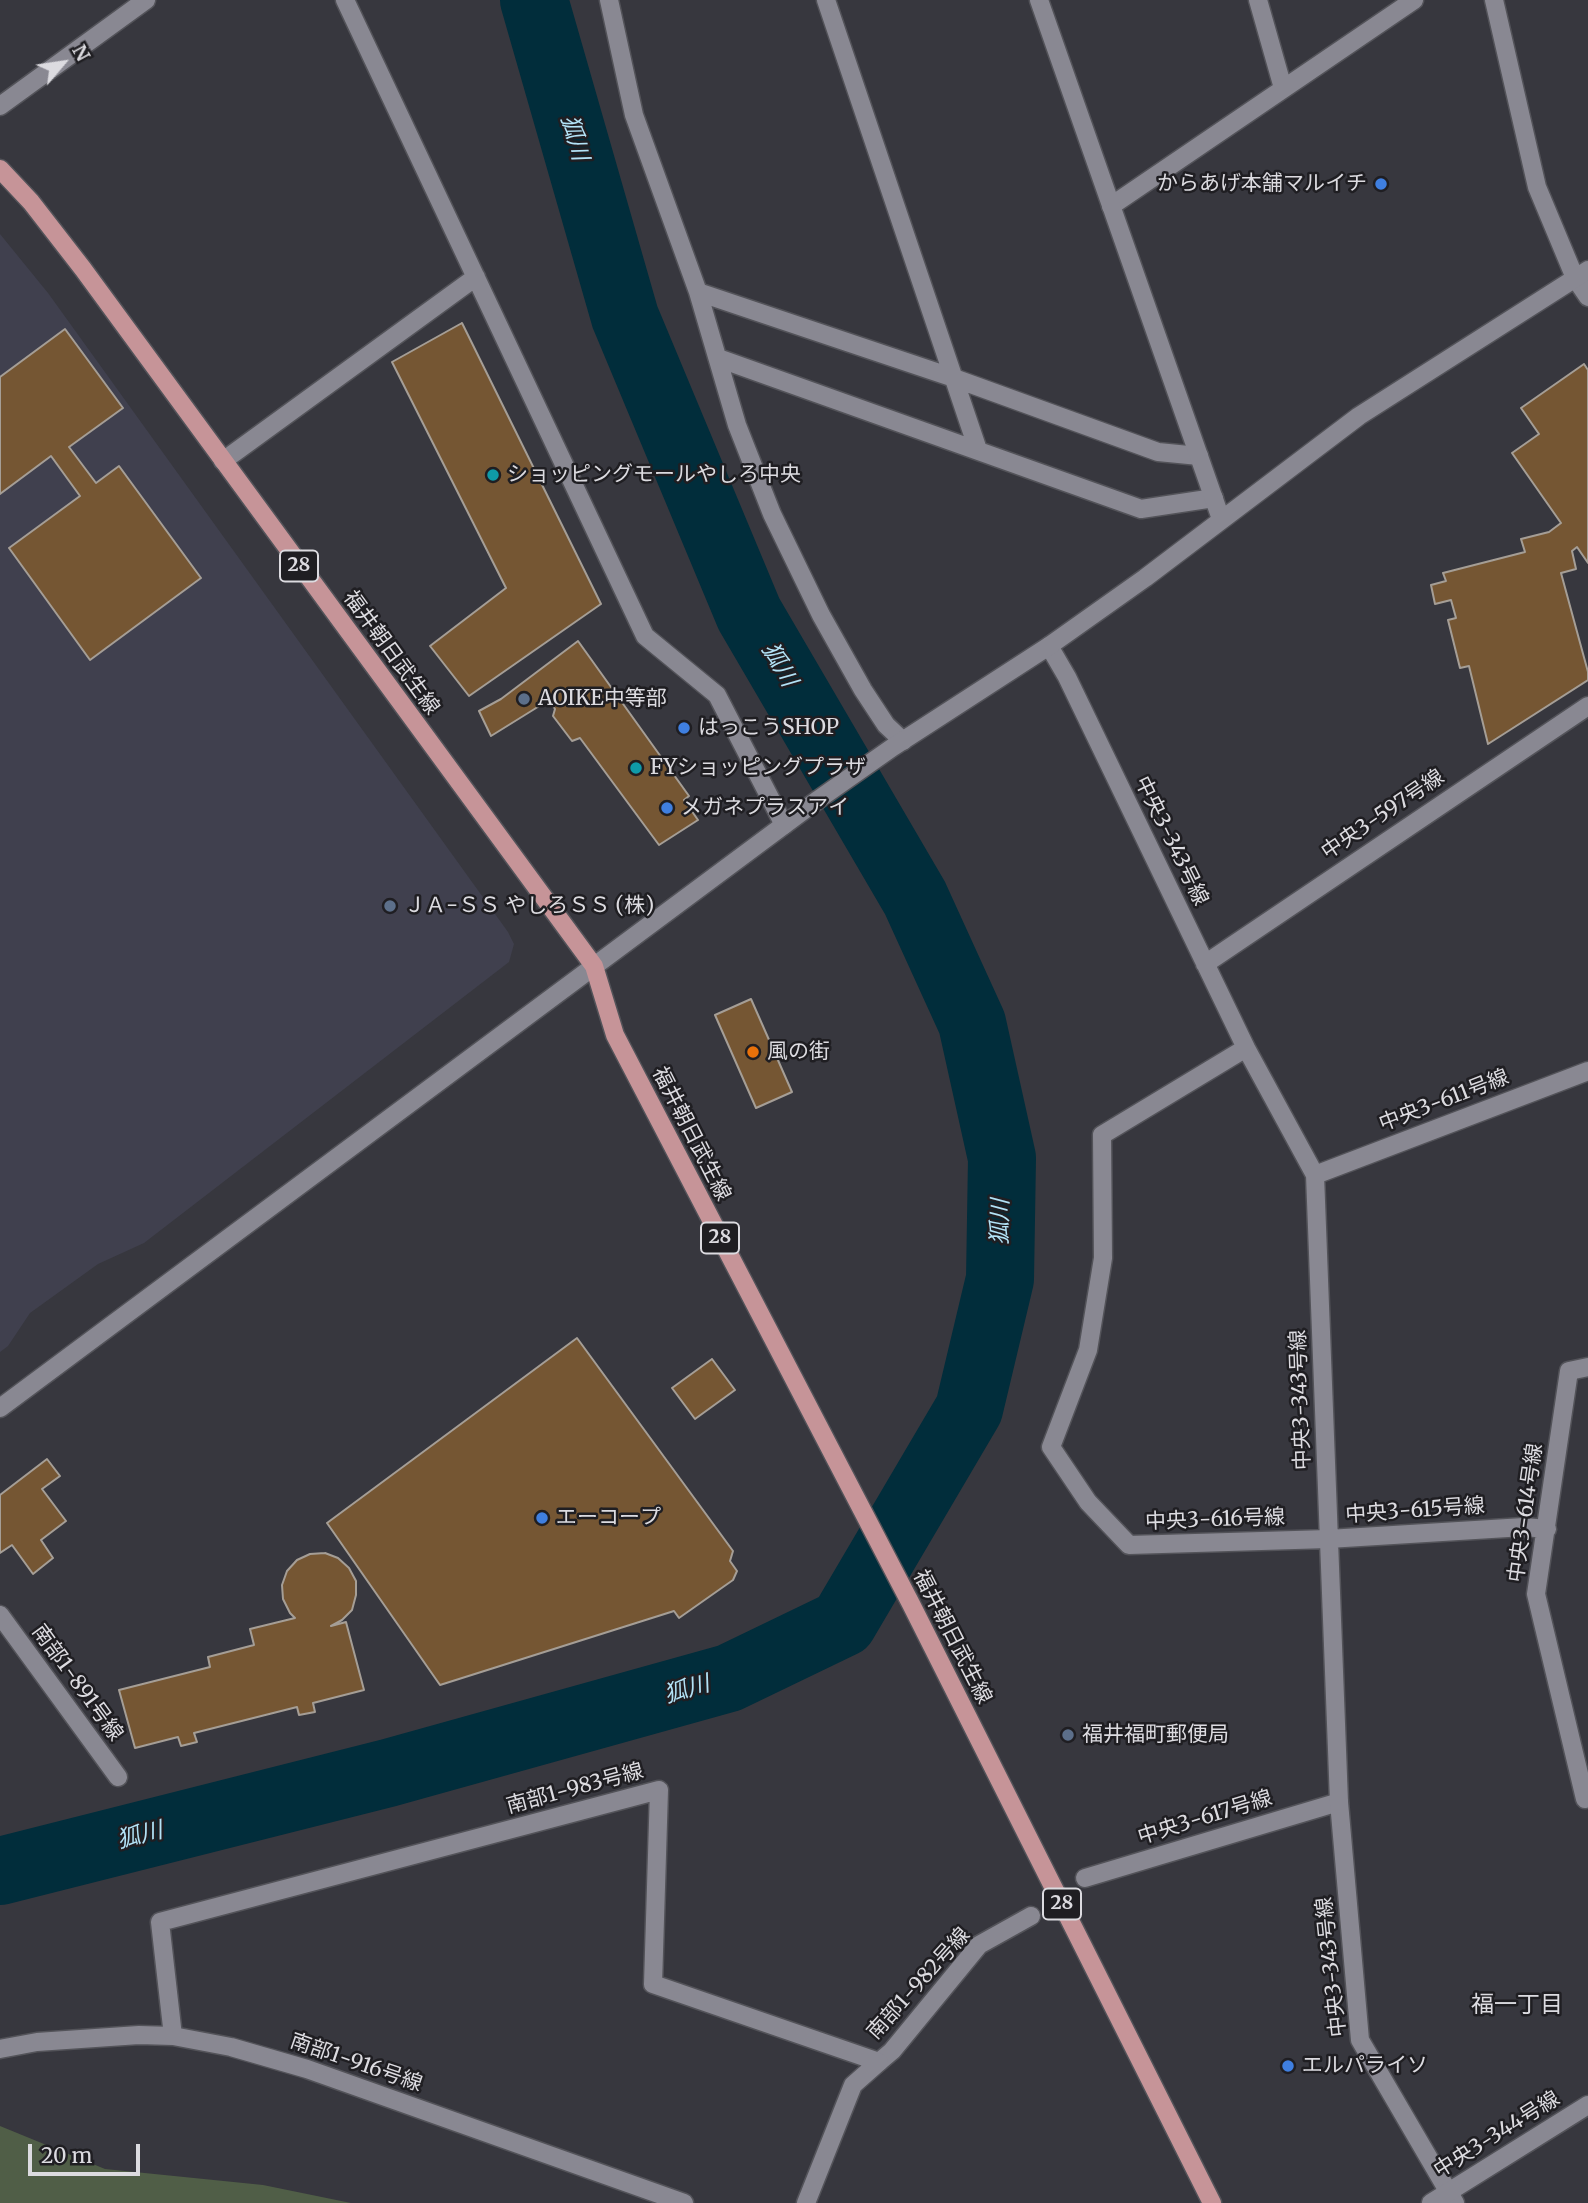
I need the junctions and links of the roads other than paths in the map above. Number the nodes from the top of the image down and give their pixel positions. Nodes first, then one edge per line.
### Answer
1 (146, 0) edge
2 (345, 0) edge
3 (610, 0) edge
4 (826, 0) edge
5 (1039, 0) edge
6 (1258, 0) edge
7 (1414, 0) edge
8 (1494, 0) edge
9 (1283, 88) junction
10 (0, 106) edge
11 (0, 169) edge
12 (1111, 206) junction
13 (1582, 274) edge
14 (476, 278) junction
15 (698, 292) junction
16 (1588, 297) edge
17 (718, 358) junction
18 (954, 378) junction
19 (978, 450) junction
20 (1199, 456) junction
21 (223, 461) junction
22 (1214, 498) junction
23 (1221, 519) junction
24 (1048, 646) junction
25 (1588, 706) edge
26 (898, 744) junction
27 (783, 825) junction
28 (1205, 964) junction
29 (594, 966) junction
30 (1246, 1048) junction
31 (1588, 1071) edge
32 (1315, 1175) junction
33 (1588, 1367) edge
34 (0, 1408) edge
35 (1546, 1529) junction
36 (1328, 1539) junction
37 (0, 1615) edge
38 (118, 1777) dead end
39 (1588, 1798) edge
40 (1339, 1802) junction
41 (1085, 1878) dead end
42 (1031, 1916) dead end
43 (173, 2036) junction
44 (0, 2049) edge
45 (879, 2062) junction
46 (1588, 2105) edge
47 (1452, 2197) edge
48 (684, 2203) edge
49 (806, 2203) edge
50 (1212, 2203) edge
51 (1431, 2203) edge

1 - 10 street
2 - 14 street
3 - 15 street
4 - 18 street
5 - 12 street
6 - 9 street
7 - 9 street
8 - 13 street
9 - 12 street
11 - 21 main road, 福井朝日武生線 / 28
12 - 20 street
13 - 16 street
13 - 23 street
14 - 21 street
14 - 27 street
15 - 17 street
15 - 18 street
17 - 19 street
17 - 26 street
18 - 19 street
18 - 20 street
19 - 22 street
20 - 22 street
21 - 29 main road, 福井朝日武生線 / 28
22 - 23 street
23 - 24 street
24 - 26 street
24 - 28 street, 中央3-343号線
25 - 28 street, 中央3-597号線
26 - 27 street
27 - 29 street
28 - 30 street, 中央3-343号線
29 - 34 street
29 - 50 main road, 福井朝日武生線 / 28
30 - 32 street, 中央3-343号線
30 - 36 street, 中央3-616号線
31 - 32 street, 中央3-611号線
32 - 36 street, 中央3-343号線
33 - 35 street, 中央3-614号線
35 - 36 street, 中央3-615号線
35 - 39 street, 中央3-614号線
36 - 40 street, 中央3-343号線
37 - 38 street, 南部1-891号線
40 - 41 street, 中央3-617号線
40 - 47 street, 中央3-343号線
42 - 45 street, 南部1-982号線
43 - 44 street, 南部1-916号線
43 - 45 street, 南部1-983号線
43 - 48 street, 南部1-916号線
45 - 49 street
46 - 47 street, 中央3-344号線
47 - 51 street, 中央3-344号線

